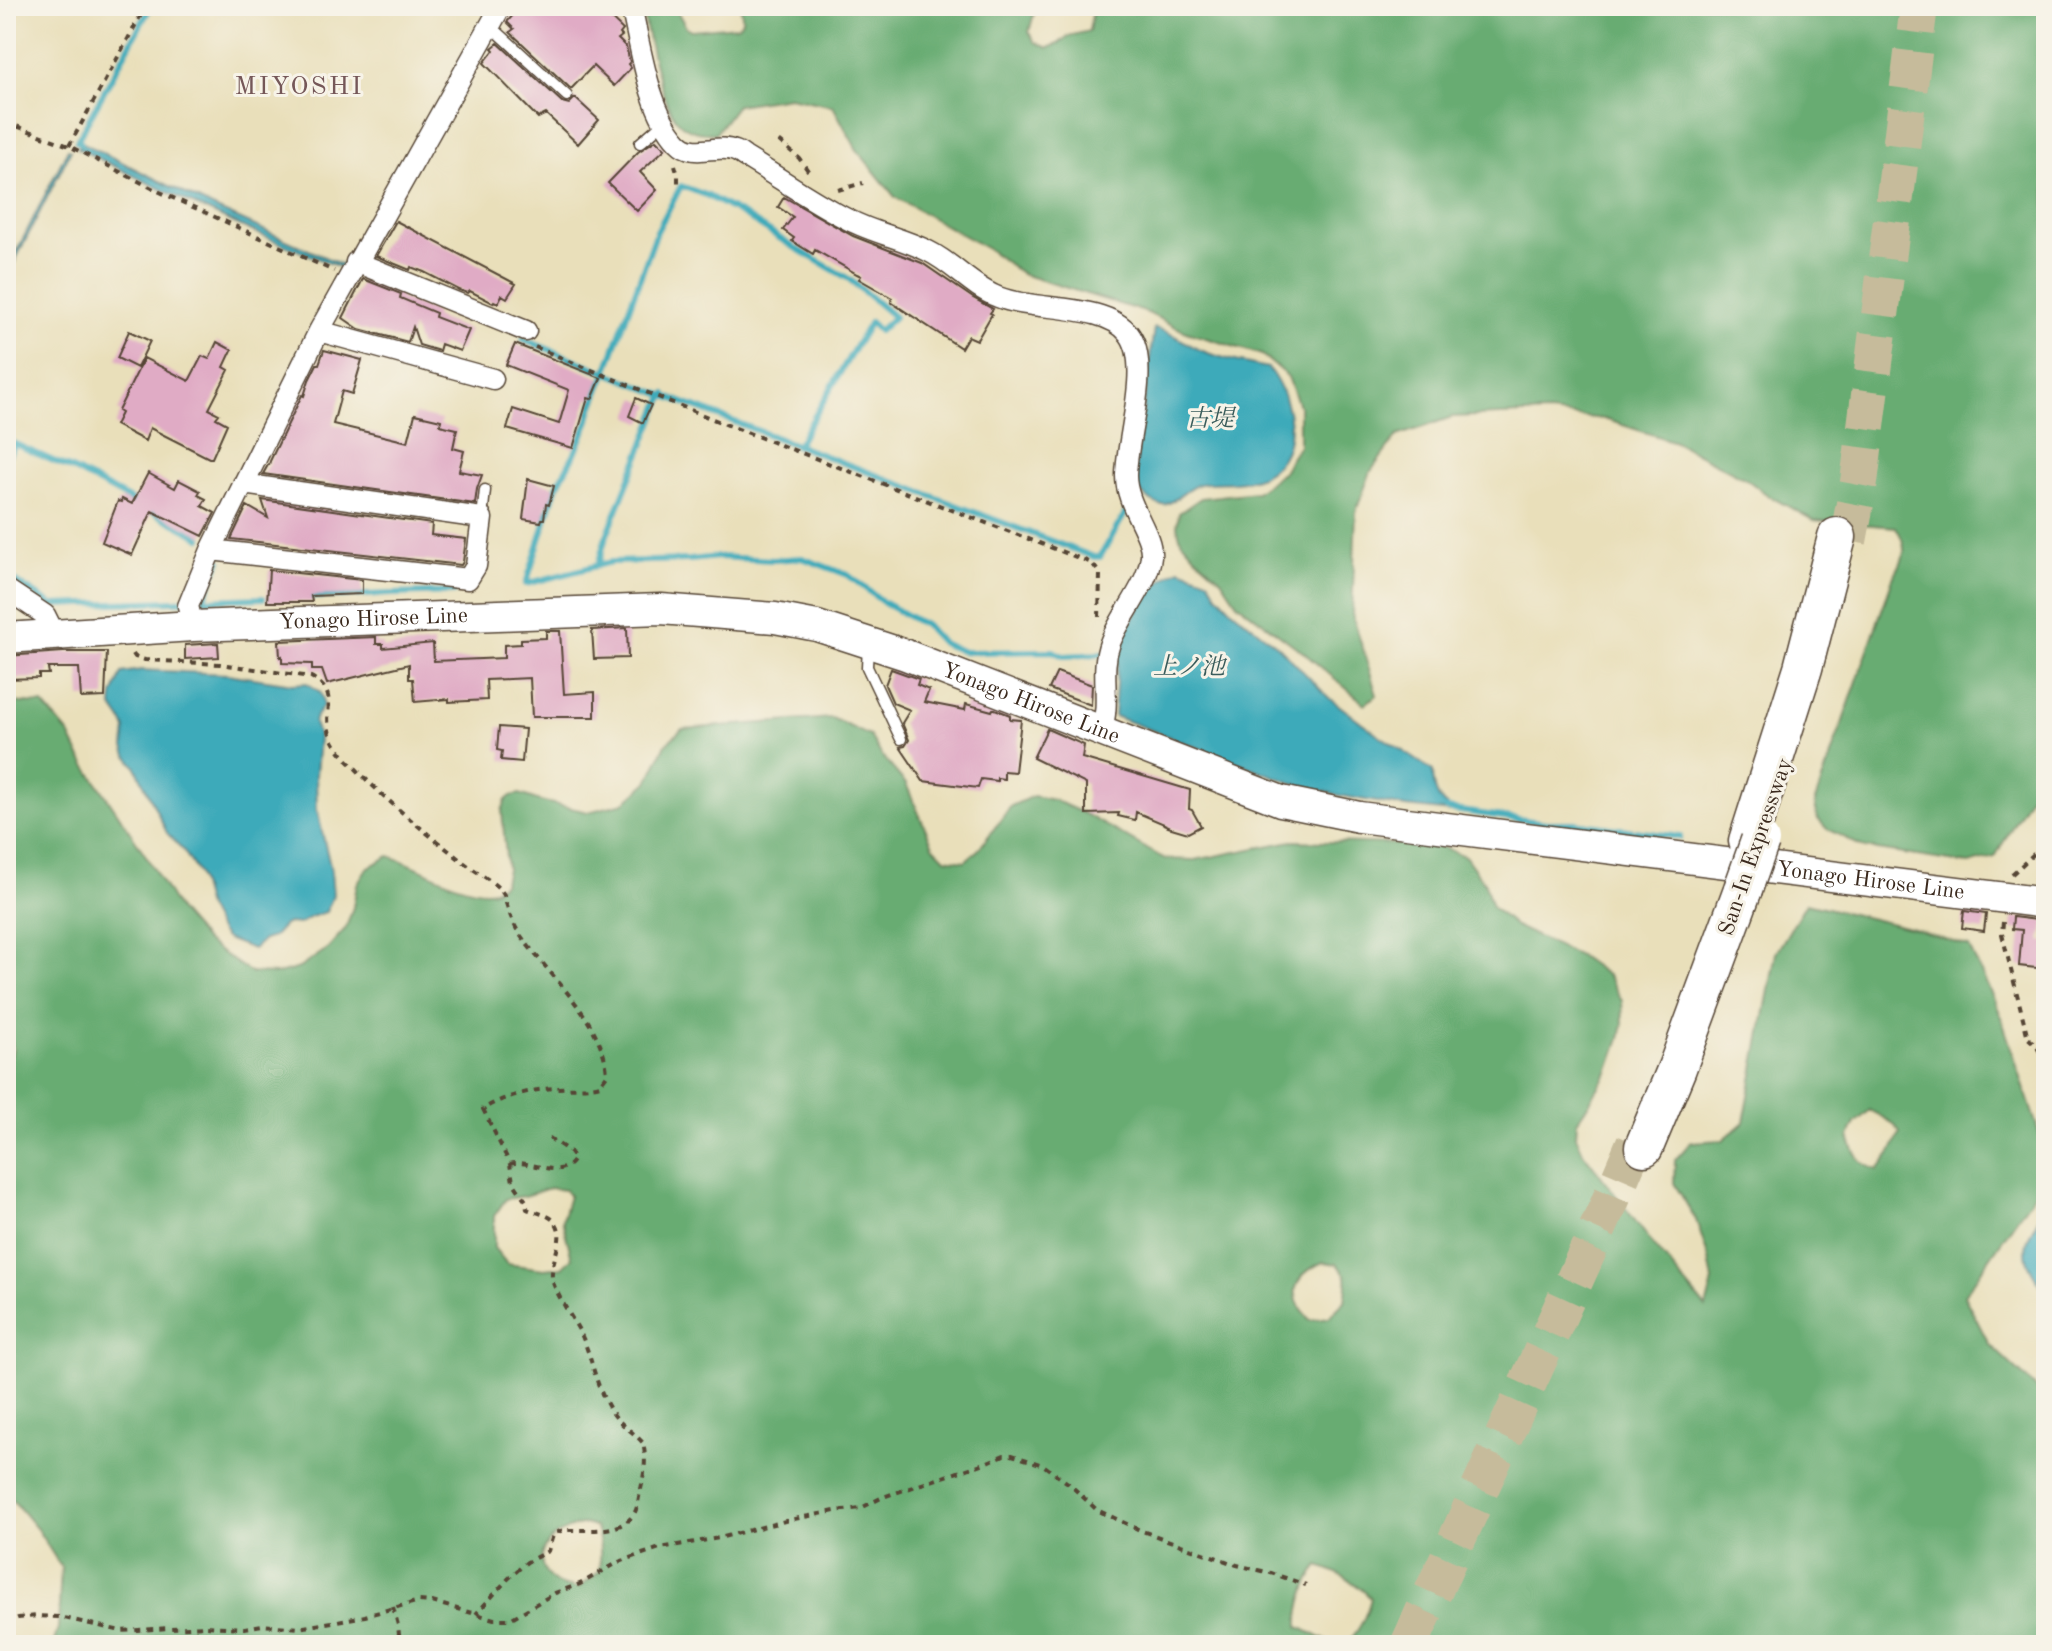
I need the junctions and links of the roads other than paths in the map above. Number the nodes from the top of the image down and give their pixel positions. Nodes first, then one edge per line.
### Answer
1 (501, 6) edge
2 (631, 6) edge
3 (491, 26) junction
4 (567, 96) dead end
5 (663, 123) junction
6 (640, 143) dead end
7 (352, 270) junction
8 (319, 331) junction
9 (530, 339) road end
10 (493, 379) dead end
11 (243, 484) junction
12 (485, 490) dead end
13 (482, 518) junction
14 (1842, 539) tunnel mouth
15 (211, 550) junction
16 (6, 589) edge
17 (193, 626) junction
18 (54, 633) junction
19 (6, 638) edge
20 (868, 643) junction
21 (1101, 732) junction
22 (901, 739) dead end
23 (2046, 903) edge
24 (1640, 1145) tunnel mouth

1 - 3 street
2 - 5 street
3 - 4 lane
3 - 7 street
5 - 6 lane
5 - 21 street
7 - 8 street
7 - 9 street
8 - 10 street
8 - 11 street
11 - 13 street
11 - 15 street
12 - 13 lane
13 - 15 street
14 - 24 highway, San-In Expressway
15 - 17 street
16 - 18 street
17 - 18 main road, Yonago Hirose Line
17 - 20 main road, Yonago Hirose Line
18 - 19 main road, Yonago Hirose Line
20 - 21 main road, Yonago Hirose Line
20 - 22 lane
21 - 23 main road, Yonago Hirose Line

